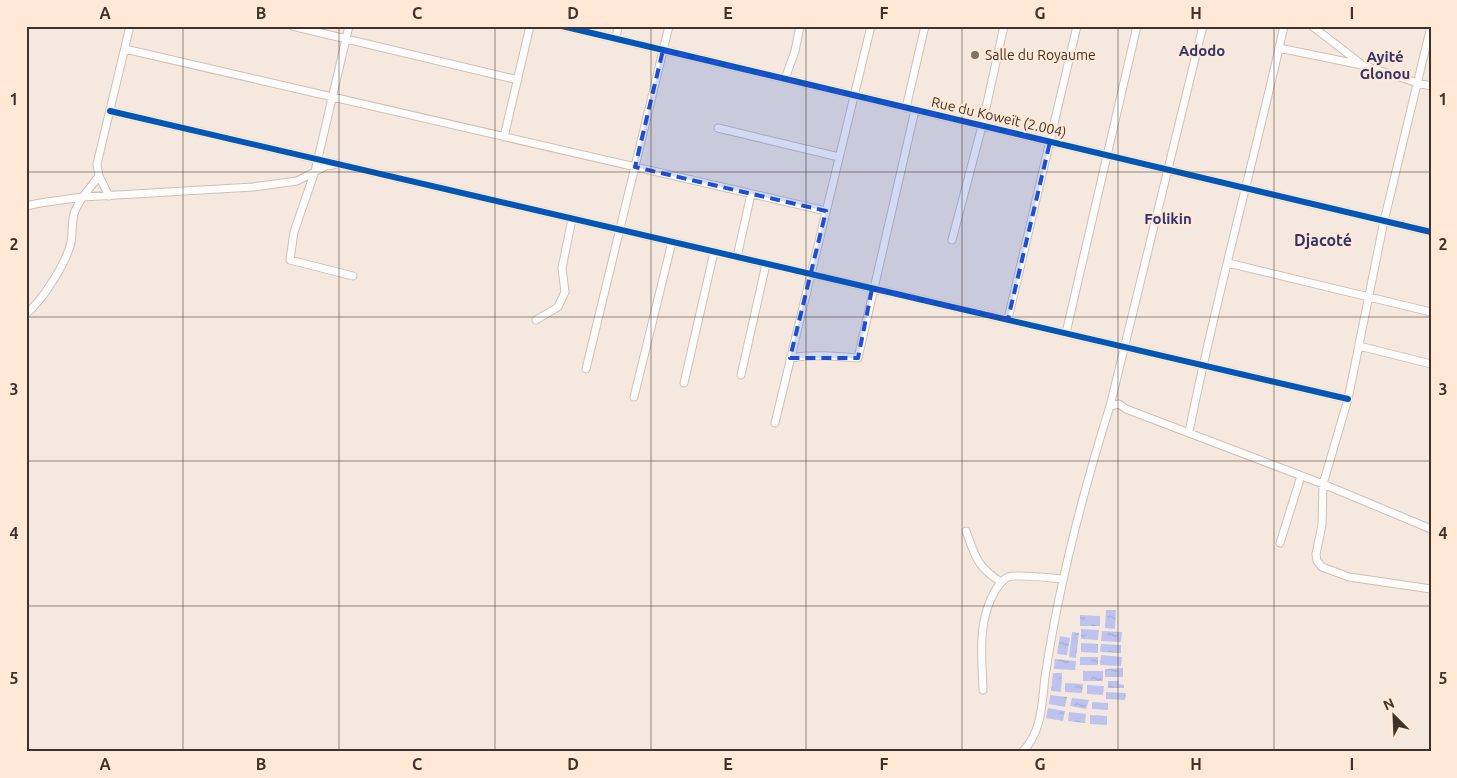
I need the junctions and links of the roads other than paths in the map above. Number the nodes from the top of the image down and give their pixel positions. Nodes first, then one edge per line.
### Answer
1 (130, 26) edge
2 (292, 26) edge
3 (349, 26) edge
4 (530, 26) edge
5 (562, 26) edge
6 (618, 26) edge
7 (669, 26) edge
8 (800, 26) edge
9 (871, 26) edge
10 (925, 26) edge
11 (1004, 26) edge
12 (1077, 26) edge
13 (1138, 26) edge
14 (1203, 26) edge
15 (1284, 26) edge
16 (1312, 26) edge
17 (1431, 26) edge
18 (573, 28) edge
19 (346, 39) junction
20 (616, 39) junction
21 (1279, 48) junction
22 (124, 49) junction
23 (663, 50) junction
24 (1362, 65) junction
25 (785, 79) junction
26 (518, 80) junction
27 (1418, 83) junction
28 (1431, 86) edge
29 (854, 96) junction
30 (331, 97) junction
31 (906, 108) junction
32 (914, 110) junction
33 (110, 111) junction
34 (982, 126) junction
35 (718, 128) dead end
36 (504, 137) junction
37 (1050, 142) junction
38 (1107, 156) junction
39 (839, 157) junction
40 (317, 160) junction
41 (336, 164) junction
42 (635, 167) junction
43 (1168, 170) junction
44 (315, 171) junction
45 (99, 176) junction
46 (1246, 188) junction
47 (751, 194) junction
48 (109, 196) junction
49 (83, 197) junction
50 (26, 206) edge
51 (826, 211) junction
52 (572, 219) junction
53 (1384, 221) junction
54 (620, 230) junction
55 (1431, 232) edge
56 (952, 240) dead end
57 (672, 242) junction
58 (714, 252) junction
59 (737, 257) junction
60 (766, 264) junction
61 (1228, 264) junction
62 (811, 274) junction
63 (353, 276) dead end
64 (872, 289) junction
65 (1369, 297) junction
66 (1431, 312) edge
67 (26, 314) edge
68 (1008, 319) junction
69 (536, 320) dead end
70 (1066, 333) junction
71 (1359, 346) junction
72 (1125, 348) junction
73 (790, 358) junction
74 (1431, 364) edge
75 (1202, 366) junction
76 (586, 369) dead end
77 (741, 374) dead end
78 (684, 383) dead end
79 (634, 397) dead end
80 (1348, 400) junction
81 (1110, 406) junction
82 (775, 423) dead end
83 (1189, 432) junction
84 (1301, 476) junction
85 (1323, 484) junction
86 (1431, 529) edge
87 (966, 531) dead end
88 (1280, 543) dead end
89 (1062, 579) junction
90 (1001, 582) junction
91 (1431, 589) edge
92 (983, 690) dead end
93 (1022, 752) edge

1 - 22 street
2 - 19 street
3 - 19 street
4 - 26 street
5 - 18 street, Rue du Koweït (2.004)
6 - 20 street
7 - 23 street
8 - 25 street
9 - 29 street
10 - 31 street
11 - 34 street
12 - 37 street
13 - 38 street
14 - 43 street
15 - 21 street
16 - 24 street
17 - 27 street
18 - 20 street, Rue du Koweït (2.004)
19 - 26 street
19 - 30 street
20 - 23 street, Rue du Koweït (2.004)
21 - 24 street
21 - 46 street
22 - 30 street
22 - 33 street
23 - 25 street, Rue du Koweït (2.004)
23 - 42 street
24 - 27 street
25 - 29 street, Rue du Koweït (2.004)
26 - 36 street
27 - 28 street
27 - 53 street
29 - 31 street, Rue du Koweït (2.004)
29 - 39 street
30 - 36 street
30 - 40 street
31 - 32 street, Rue du Koweït (2.004)
32 - 34 street, Rue du Koweït (2.004)
32 - 64 street
33 - 40 street
33 - 45 street
34 - 37 street, Rue du Koweït (2.004)
34 - 56 street
35 - 39 street
36 - 42 street
37 - 38 street, Rue du Koweït (2.004)
37 - 68 street
38 - 43 street, Rue du Koweït (2.004)
38 - 70 street
39 - 51 street
40 - 41 street
40 - 44 street
41 - 44 street
41 - 52 street
42 - 47 street
42 - 54 street
43 - 46 street, Rue du Koweït (2.004)
43 - 72 street
44 - 48 street
44 - 63 street
45 - 48 street
45 - 49 street
46 - 53 street, Rue du Koweït (2.004)
46 - 61 street
47 - 51 street
47 - 59 street
48 - 49 street
49 - 50 street
49 - 67 street
51 - 62 street
52 - 54 street
52 - 69 street
53 - 55 street, Rue du Koweït (2.004)
53 - 65 street
54 - 57 street
54 - 76 street
57 - 58 street
57 - 79 street
58 - 59 street
58 - 78 street
59 - 60 street
60 - 62 street
60 - 77 street
61 - 65 street
61 - 75 street
62 - 64 street
62 - 73 street
64 - 68 street
64 - 73 street
65 - 66 street
65 - 71 street
68 - 70 street
70 - 72 street
71 - 74 street
71 - 80 street
72 - 75 street
72 - 81 street
73 - 82 street
75 - 80 street
75 - 83 street
80 - 85 street
81 - 83 street
81 - 89 street
83 - 84 street
84 - 85 street
84 - 88 street
85 - 86 street
85 - 91 street
87 - 90 street
89 - 90 street
89 - 93 street
90 - 92 street

